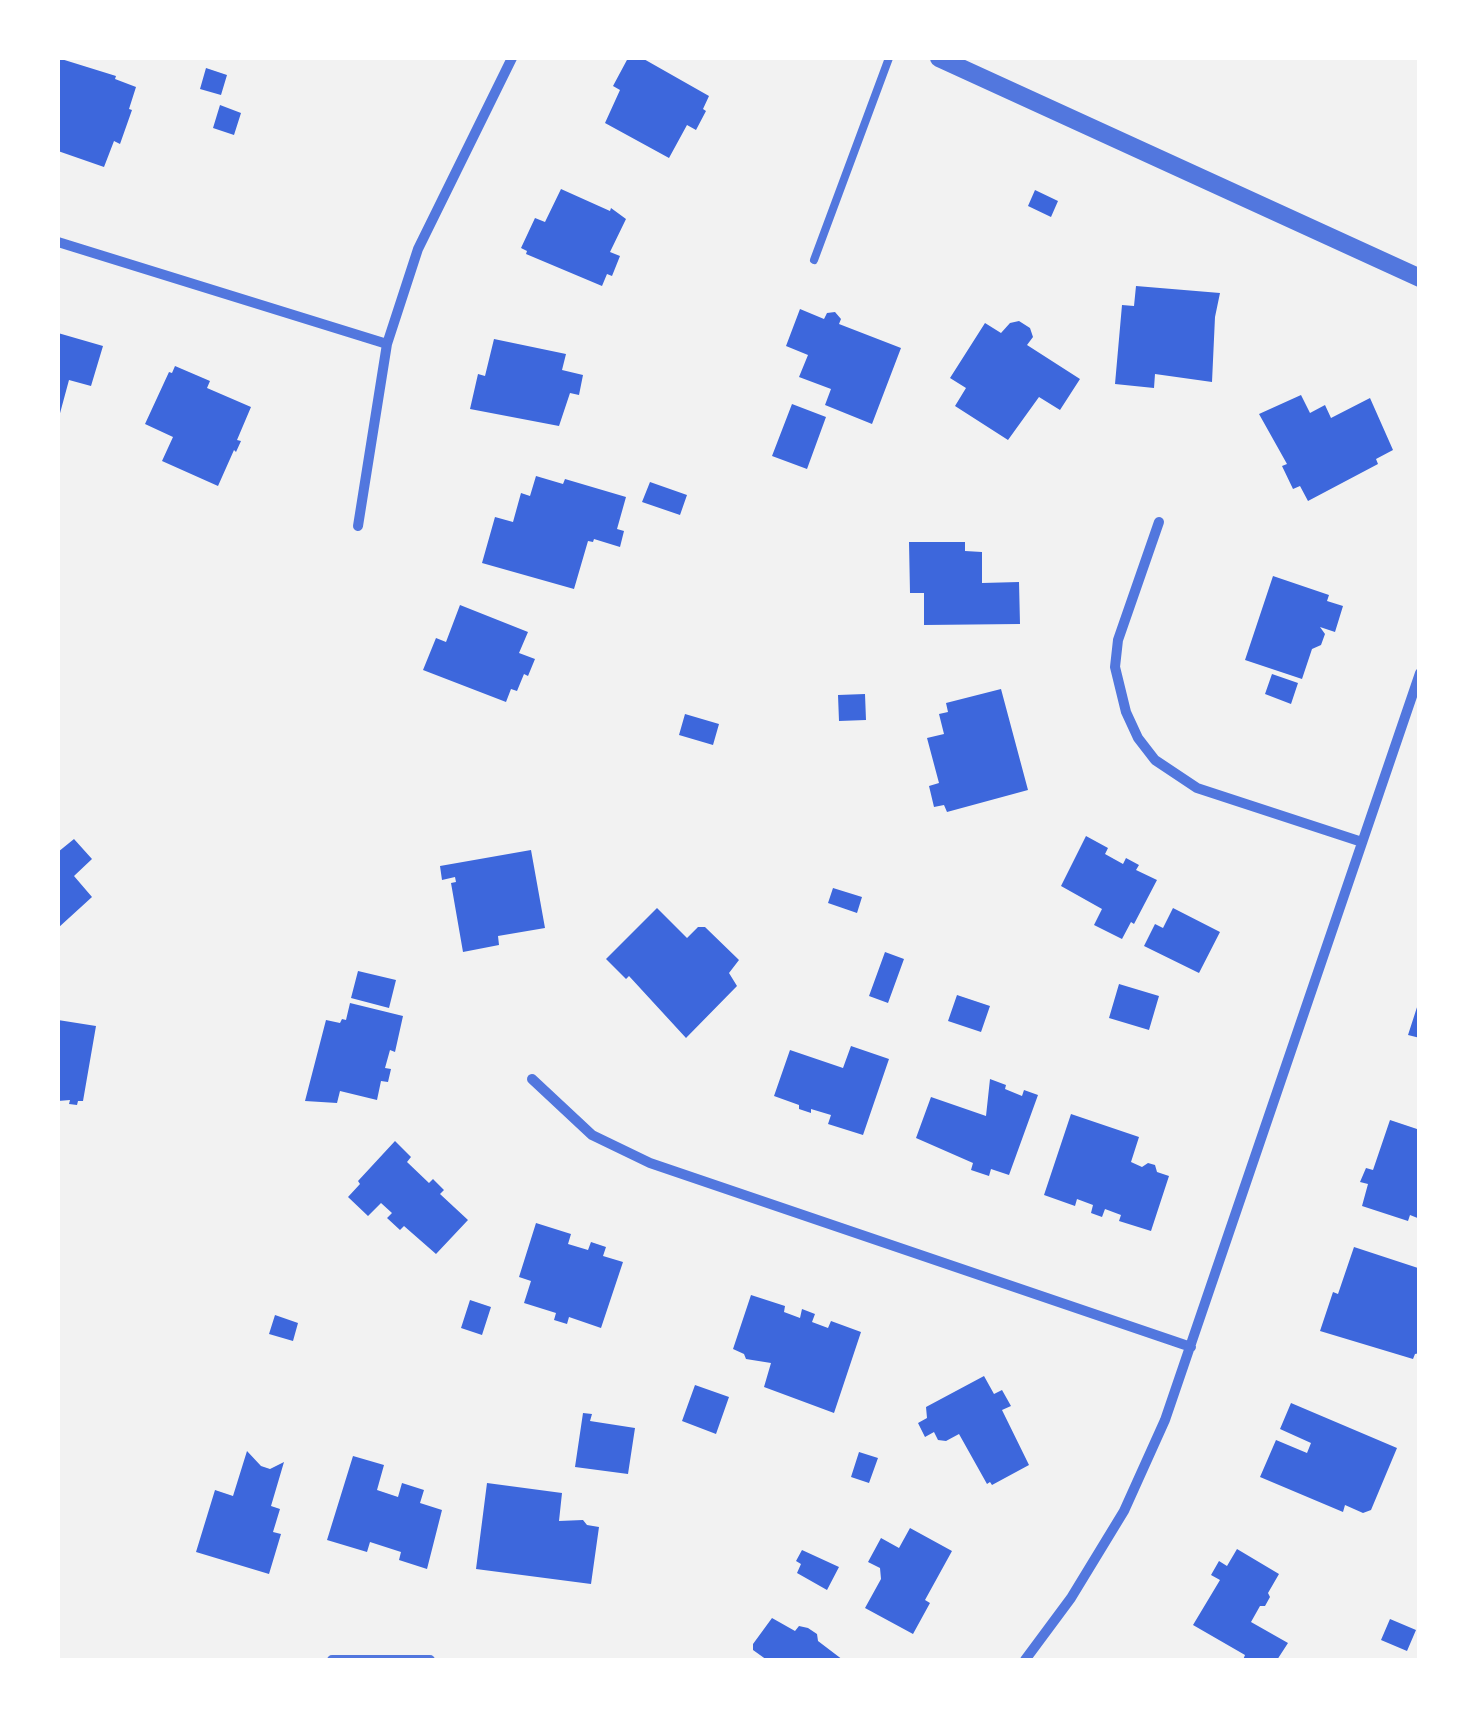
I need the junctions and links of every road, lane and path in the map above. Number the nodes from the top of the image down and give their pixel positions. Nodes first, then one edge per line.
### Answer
1 (512, 58) edge
2 (888, 58) edge
3 (938, 58) edge
4 (58, 242) edge
5 (814, 260) dead end
6 (1420, 278) edge
7 (388, 344) junction
8 (1159, 522) dead end
9 (358, 526) dead end
10 (1420, 674) edge
11 (1362, 842) junction
12 (532, 1079) dead end
13 (1191, 1346) junction
14 (332, 1660) edge
15 (430, 1660) edge
16 (1025, 1660) edge

1 - 7 street
2 - 5 lane
3 - 6 street
4 - 7 street
7 - 9 street
8 - 11 street
10 - 11 street
11 - 13 street
12 - 13 street
13 - 16 street
14 - 15 street

